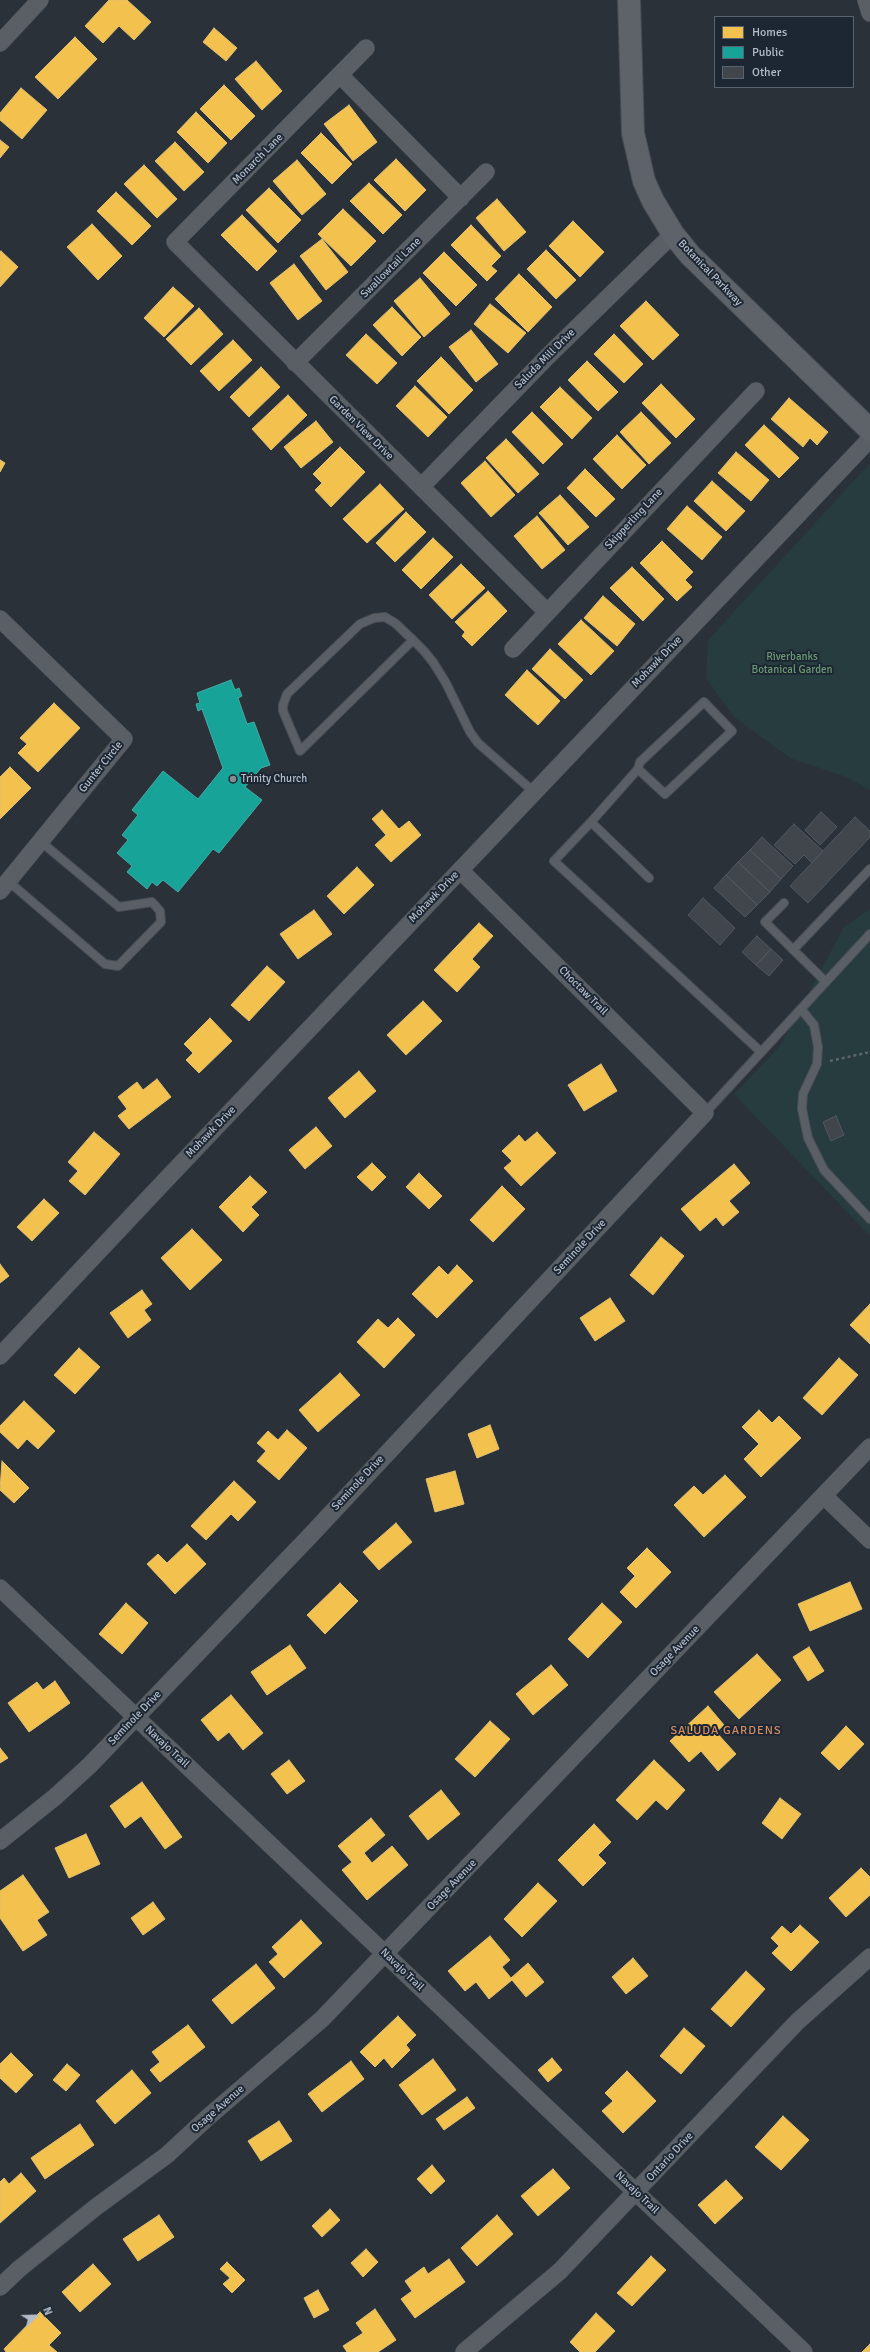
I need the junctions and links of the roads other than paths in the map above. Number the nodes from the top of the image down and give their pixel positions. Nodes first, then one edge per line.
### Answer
1 (40, 0) edge
2 (628, 0) edge
3 (866, 0) edge
4 (870, 14) edge
5 (0, 43) edge
6 (366, 48) dead end
7 (341, 76) junction
8 (486, 172) dead end
9 (461, 198) junction
10 (673, 234) junction
11 (175, 242) joint
12 (295, 363) junction
13 (756, 392) dead end
14 (870, 430) edge
15 (870, 439) edge
16 (421, 487) junction
17 (547, 612) junction
18 (0, 619) edge
19 (413, 640) junction
20 (513, 649) dead end
21 (639, 766) junction
22 (534, 792) junction
23 (591, 822) junction
24 (40, 841) junction
25 (870, 869) edge
26 (460, 870) junction
27 (649, 878) dead end
28 (4, 886) edge
29 (784, 903) dead end
30 (870, 934) edge
31 (793, 950) junction
32 (826, 982) junction
33 (801, 1009) junction
34 (761, 1052) junction
35 (705, 1113) junction
36 (870, 1219) edge
37 (0, 1356) edge
38 (870, 1447) edge
39 (824, 1496) junction
40 (870, 1540) edge
41 (0, 1588) edge
42 (135, 1717) junction
43 (0, 1841) edge
44 (386, 1954) junction
45 (870, 1956) edge
46 (636, 2193) junction
47 (0, 2287) edge
48 (464, 2352) edge
49 (804, 2352) edge

1 - 5 street
2 - 10 street, Botanical Parkway
3 - 4 street
6 - 7 street, Monarch Lane
7 - 9 street
7 - 11 street, Monarch Lane
8 - 9 street, Swallowtail Lane
9 - 12 street, Swallowtail Lane
10 - 14 street, Botanical Parkway
10 - 16 street, Saluda Mill Drive
11 - 12 street, Garden View Drive
12 - 16 street, Garden View Drive
13 - 17 street, Skipperling Lane
15 - 22 street, Mohawk Drive
16 - 17 street, Garden View Drive
17 - 20 street, Skipperling Lane
18 - 24 street, Gunter Circle
19 - 19 lane
19 - 22 lane
21 - 21 lane
21 - 23 lane
22 - 26 street, Mohawk Drive
23 - 27 lane
23 - 34 lane
24 - 28 street, Gunter Circle
24 - 28 lane
25 - 31 lane
26 - 35 street, Choctaw Trail
26 - 37 street, Mohawk Drive
29 - 31 lane
30 - 32 lane
31 - 32 lane
32 - 33 lane
33 - 34 lane
33 - 36 lane
34 - 35 lane
35 - 42 street, Seminole Drive
38 - 39 street, Osage Avenue
39 - 40 street
39 - 44 street, Osage Avenue
41 - 42 street, Navajo Trail
42 - 43 street, Seminole Drive
42 - 44 street, Navajo Trail
44 - 46 street, Navajo Trail
44 - 47 street, Osage Avenue
45 - 46 street, Ontario Drive
46 - 48 street, Ontario Drive
46 - 49 street, Navajo Trail

